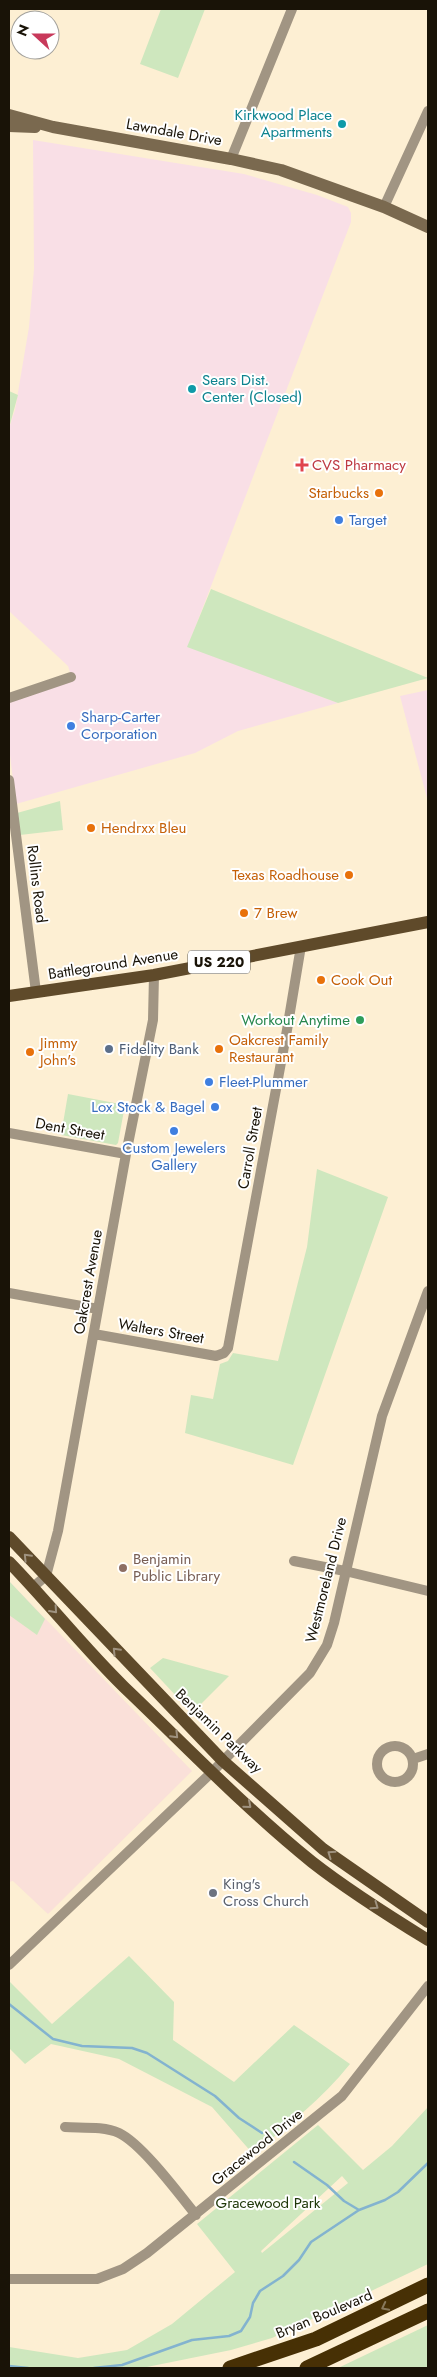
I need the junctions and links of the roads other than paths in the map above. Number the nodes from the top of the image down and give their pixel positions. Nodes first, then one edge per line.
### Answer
1 (292, 9) edge
2 (428, 111) edge
3 (10, 121) edge
4 (232, 158) junction
5 (384, 207) junction
6 (428, 227) edge
7 (71, 677) dead end
8 (9, 698) edge
9 (9, 780) edge
10 (428, 922) edge
11 (300, 946) junction
12 (154, 975) junction
13 (36, 992) junction
14 (9, 996) edge
15 (9, 1133) edge
16 (126, 1154) junction
17 (428, 1292) edge
18 (9, 1293) edge
19 (98, 1310) junction
20 (94, 1334) junction
21 (224, 1354) joint
22 (9, 1538) edge
23 (294, 1561) dead end
24 (9, 1562) edge
25 (345, 1571) junction
26 (46, 1576) junction
27 (33, 1587) junction
28 (428, 1591) edge
29 (428, 1754) edge
30 (413, 1759) dead end
31 (223, 1761) junction
32 (211, 1773) junction
33 (428, 1922) edge
34 (428, 1940) edge
35 (9, 1965) edge
36 (428, 1986) edge
37 (65, 2127) dead end
38 (196, 2215) junction
39 (9, 2279) edge
40 (428, 2285) edge
41 (428, 2311) edge
42 (230, 2368) edge
43 (307, 2368) edge

1 - 4 street
2 - 5 street
3 - 4 main road, Lawndale Drive
4 - 5 main road, Lawndale Drive
5 - 6 main road, Lawndale Drive
7 - 8 street
9 - 13 street, Rollins Road
10 - 11 main road, Battleground Avenue / US 220
11 - 12 main road, Battleground Avenue / US 220
11 - 21 street, Carroll Street
12 - 13 main road, Battleground Avenue / US 220
12 - 16 street, Oakcrest Avenue
13 - 14 main road, Battleground Avenue / US 220
15 - 16 street, Dent Street
16 - 19 street, Oakcrest Avenue
17 - 25 street, Westmoreland Drive
18 - 19 street, Walters Street
19 - 20 street, Oakcrest Avenue
20 - 21 street, Walters Street
20 - 26 street, Oakcrest Avenue
26 -> 22 main road, Benjamin Parkway
23 - 25 street
24 - 27 main road
25 - 28 street
25 - 31 street, Westmoreland Drive
26 - 27 street
31 -> 26 main road, Benjamin Parkway
27 -> 32 main road
29 - 30 street
31 - 32 street, Westmoreland Drive
33 -> 31 main road, Benjamin Parkway
32 -> 34 main road
32 - 35 street, Westmoreland Drive
36 - 38 street, Gracewood Drive
37 - 38 street
38 - 39 street, Gracewood Drive
40 -> 42 highway, Bryan Boulevard
41 - 43 highway

